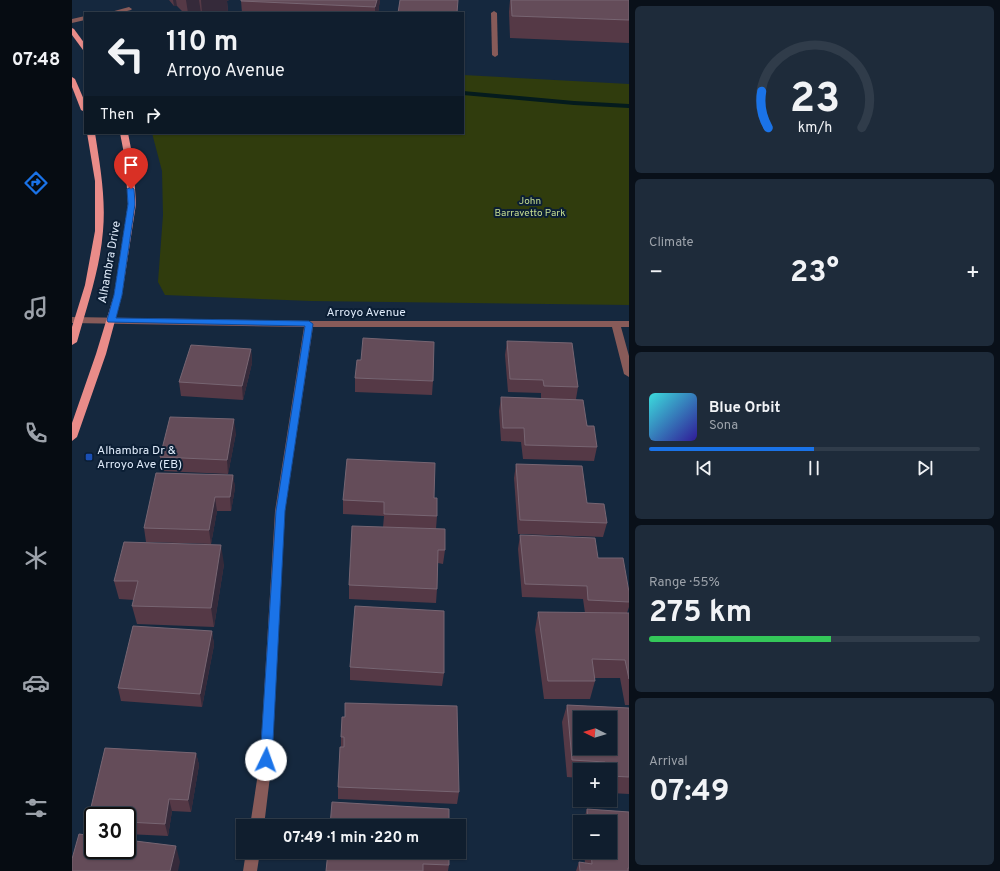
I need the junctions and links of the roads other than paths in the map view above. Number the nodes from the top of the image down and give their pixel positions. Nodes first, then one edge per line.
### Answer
1 (129, 9) dead end
2 (115, 12) edge
3 (494, 13) dead end
4 (84, 18) edge
5 (72, 21) edge
6 (72, 30) edge
7 (84, 48) edge
8 (495, 55) dead end
9 (72, 79) edge
10 (84, 108) edge
11 (91, 134) edge
12 (124, 134) edge
13 (75, 320) edge
14 (111, 320) junction
15 (309, 324) junction
16 (616, 324) junction
17 (629, 324) edge
18 (72, 342) edge
19 (629, 374) edge
20 (72, 437) edge
21 (258, 819) edge
22 (252, 859) edge
23 (250, 871) edge

1 - 2 street
3 - 8 street
4 - 5 street
6 - 7 main road
9 - 10 main road
11 - 13 main road, Alhambra Drive
12 - 14 main road, Alhambra Drive
13 - 14 street, Arroyo Avenue
13 - 18 main road, Alhambra Drive
14 - 15 street, Arroyo Avenue
14 - 20 main road, Alhambra Drive
15 - 16 street, Arroyo Avenue
15 - 21 street
16 - 17 street, Arroyo Avenue
16 - 19 street
22 - 23 street

